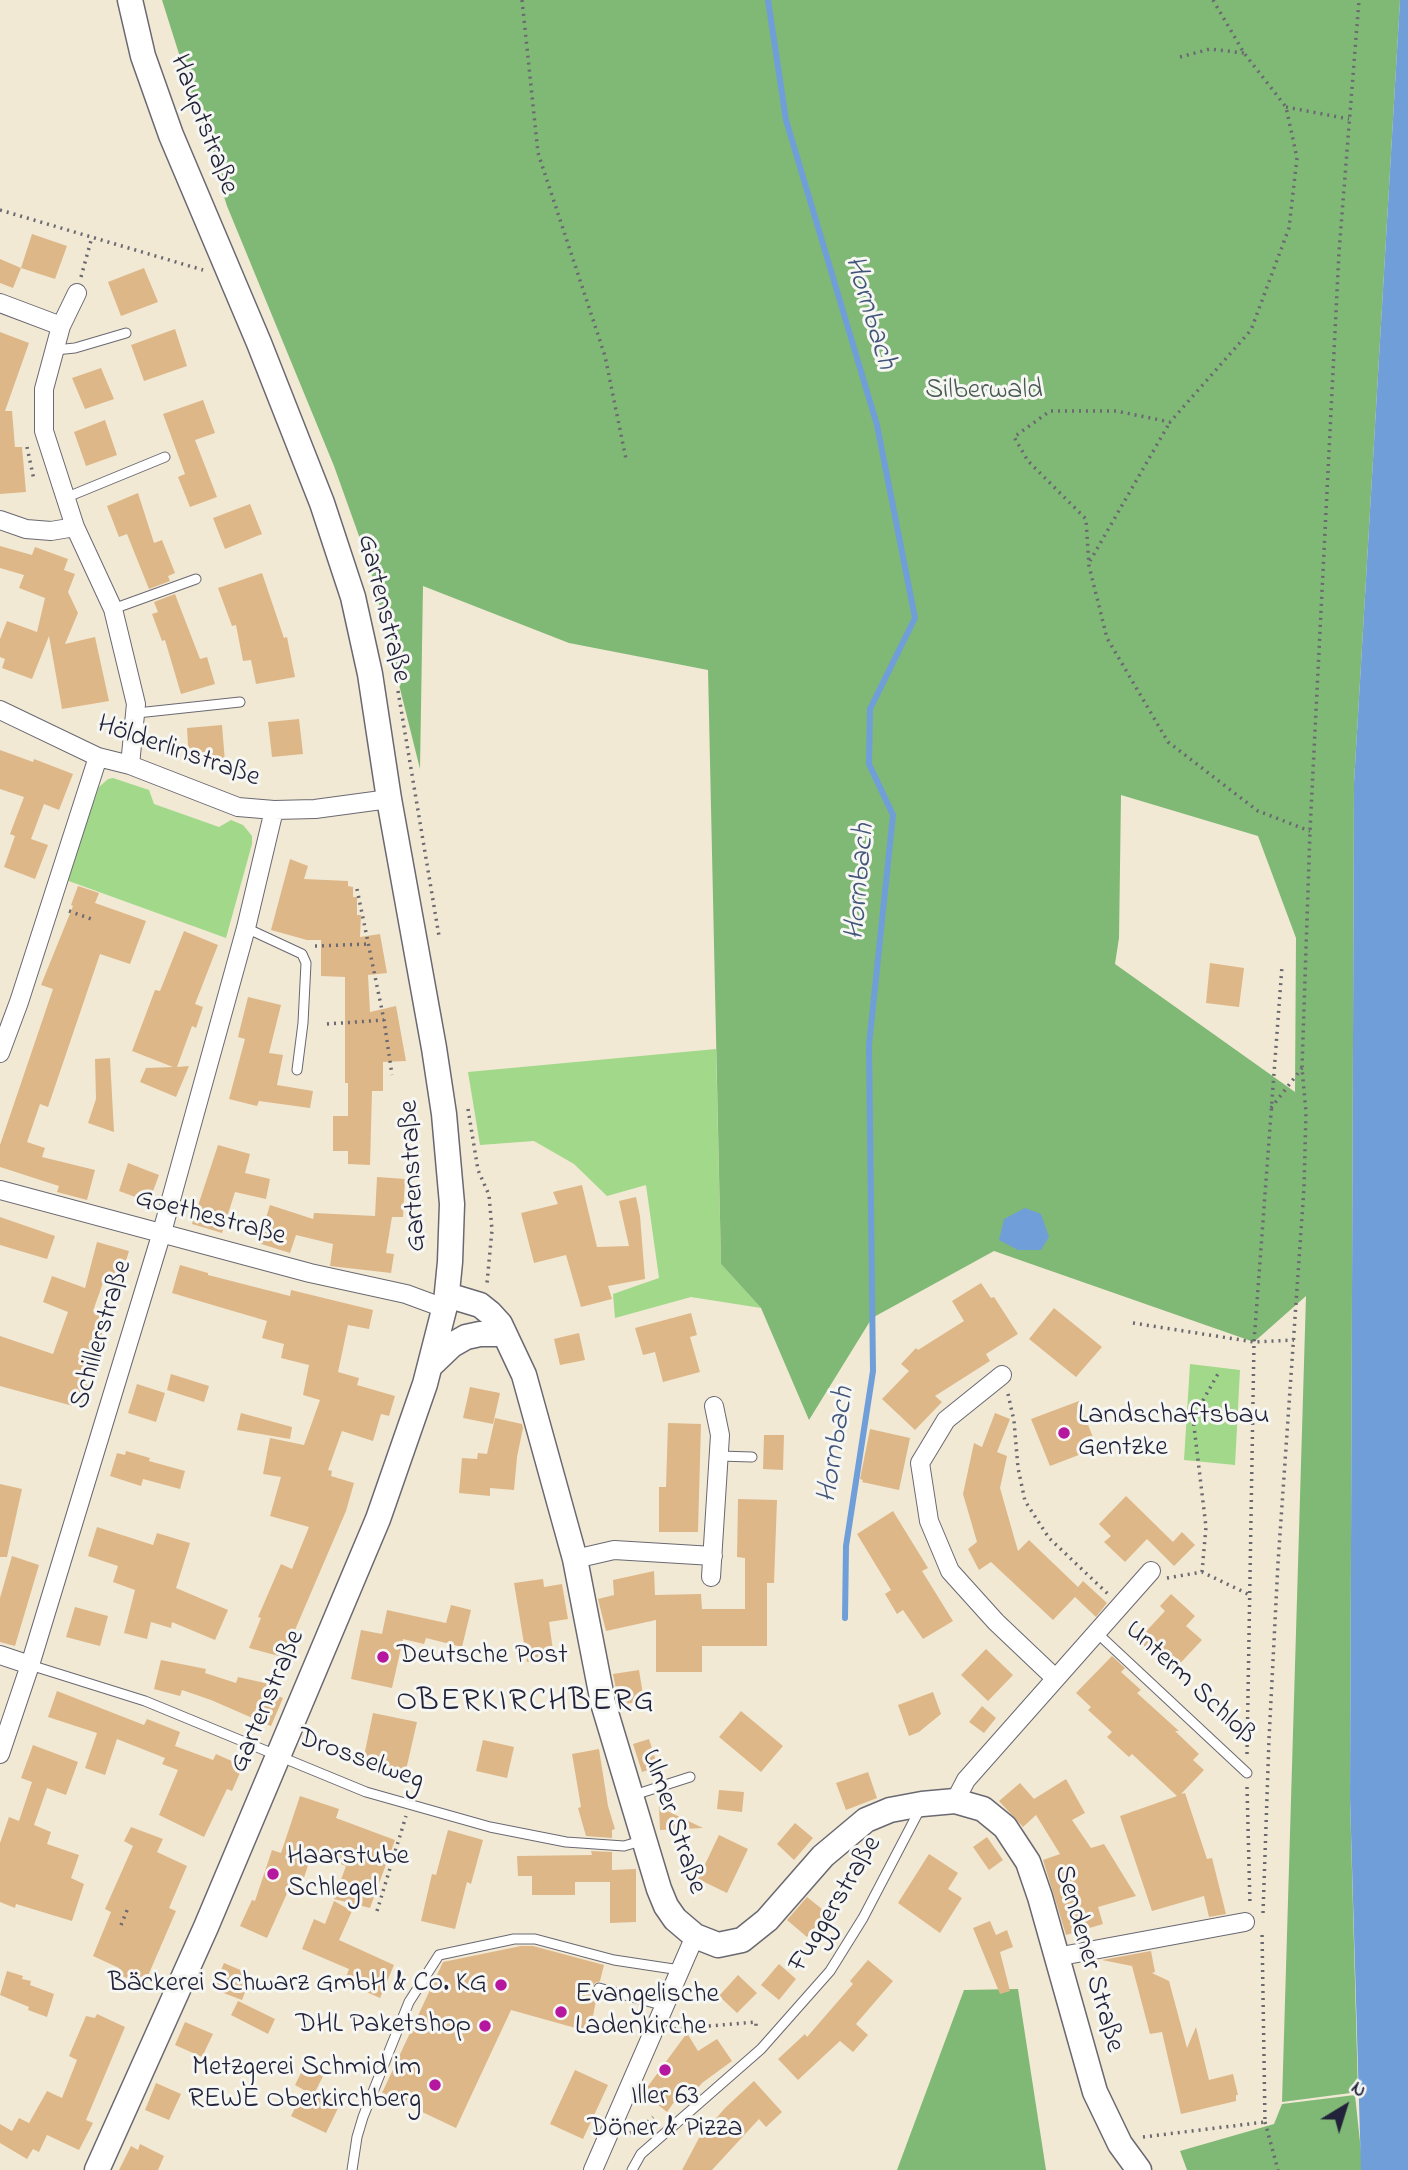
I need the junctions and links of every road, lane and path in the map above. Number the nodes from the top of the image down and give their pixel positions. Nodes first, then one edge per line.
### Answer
1 (130, 0) edge
2 (522, 0) edge
3 (1213, 0) edge
4 (1359, 0) edge
5 (1244, 53) junction
6 (1180, 57) dead end
7 (1286, 107) junction
8 (1349, 119) junction
9 (0, 210) edge
10 (92, 237) junction
11 (227, 268) junction
12 (77, 293) joint
13 (0, 303) edge
14 (61, 326) junction
15 (126, 333) dead end
16 (55, 350) junction
17 (1171, 421) junction
18 (165, 457) dead end
19 (626, 459) dead end
20 (65, 498) junction
21 (0, 520) edge
22 (75, 527) junction
23 (1089, 563) junction
24 (196, 579) dead end
25 (113, 609) junction
26 (240, 702) dead end
27 (0, 710) edge
28 (137, 713) junction
29 (99, 757) junction
30 (130, 765) junction
31 (389, 799) junction
32 (274, 810) junction
33 (1310, 831) junction
34 (357, 889) dead end
35 (51, 904) junction
36 (94, 920) dead end
37 (246, 928) junction
38 (368, 944) junction
39 (302, 954) junction
40 (1282, 966) dead end
41 (8, 1008) edge
42 (384, 1020) junction
43 (327, 1024) dead end
44 (0, 1053) edge
45 (1302, 1068) junction
46 (297, 1070) dead end
47 (392, 1075) dead end
48 (1270, 1110) junction
49 (0, 1191) edge
50 (162, 1232) junction
51 (446, 1302) junction
52 (1133, 1324) dead end
53 (495, 1334) junction
54 (1294, 1340) junction
55 (1254, 1342) junction
56 (514, 1351) junction
57 (430, 1366) junction
58 (1219, 1372) dead end
59 (1002, 1375) joint
60 (715, 1406) dead end
61 (719, 1456) junction
62 (752, 1457) dead end
63 (713, 1556) junction
64 (575, 1559) junction
65 (1150, 1571) joint
66 (1202, 1572) junction
67 (711, 1577) dead end
68 (1251, 1595) junction
69 (1120, 1604) junction
70 (1096, 1632) junction
71 (0, 1655) edge
72 (30, 1665) junction
73 (1055, 1678) junction
74 (0, 1754) edge
75 (278, 1756) junction
76 (1247, 1773) junction
77 (691, 1777) dead end
78 (630, 1796) junction
79 (955, 1801) junction
80 (410, 1804) junction
81 (922, 1804) junction
82 (643, 1840) junction
83 (128, 1908) dead end
84 (377, 1911) dead end
85 (1245, 1922) joint
86 (121, 1925) dead end
87 (695, 1936) junction
88 (1056, 1957) junction
89 (680, 1970) junction
90 (598, 1988) dead end
91 (665, 2006) junction
92 (756, 2022) dead end
93 (654, 2031) junction
94 (1265, 2122) junction
95 (1129, 2141) junction
96 (97, 2170) edge
97 (352, 2170) edge
98 (593, 2170) edge
99 (632, 2170) edge
100 (1139, 2170) edge
101 (1278, 2170) edge

1 - 11 main road, Hauptstraße
2 - 19 path
3 - 5 path
4 - 8 path
5 - 6 path
5 - 7 path
7 - 8 path
7 - 17 path
8 - 33 path
9 - 10 path
10 - 11 path
10 - 12 path
11 - 31 main road, Gartenstraße
12 - 14 street
13 - 14 street
14 - 16 street
15 - 16 lane
16 - 20 street
17 - 23 path
17 - 23 path
18 - 20 lane
20 - 22 street
21 - 22 street
22 - 25 street
23 - 33 path
24 - 25 lane
25 - 28 street
26 - 28 lane
27 - 29 street, Hölderlinstraße
28 - 30 street
29 - 30 street, Hölderlinstraße
29 - 35 street
30 - 32 street, Hölderlinstraße
31 - 32 street, Hölderlinstraße
31 - 51 main road, Gartenstraße
32 - 37 street, Schillerstraße
33 - 45 path
34 - 38 path
35 - 36 path
35 - 41 street
37 - 39 lane
37 - 50 street, Schillerstraße
38 - 39 path
38 - 42 path
39 - 46 lane
40 - 48 path
41 - 44 street
42 - 43 path
42 - 47 path
45 - 48 path
45 - 54 path
48 - 55 path
49 - 50 street, Goethestraße
50 - 51 street, Goethestraße
50 - 72 street, Schillerstraße
51 - 53 main road, Ulmer Straße
51 - 56 main road, Ulmer Straße
51 - 57 main road, Gartenstraße
52 - 55 path
53 - 56 main road, Ulmer Straße
53 - 57 main road
54 - 55 path
54 - 94 path
55 - 68 path
56 - 64 main road, Ulmer Straße
57 - 75 main road, Gartenstraße
58 - 66 path
59 - 69 path
59 - 73 street
60 - 61 street
61 - 62 lane
61 - 63 street
63 - 64 street
63 - 67 street
64 - 78 main road, Ulmer Straße
65 - 66 path
65 - 69 street, Unterm Schloß
66 - 68 path
68 - 76 path
69 - 70 street, Unterm Schloß
70 - 73 street, Unterm Schloß
70 - 76 lane, Unterm Schloß
71 - 72 street
72 - 74 street, Schillerstraße
72 - 75 lane, Drosselweg
73 - 79 street, Unterm Schloß
75 - 80 lane, Drosselweg
75 - 96 main road, Gartenstraße
76 - 85 path
77 - 78 lane
78 - 82 main road, Ulmer Straße
79 - 81 main road, Sendener Straße
79 - 88 main road, Sendener Straße
80 - 82 lane, Drosselweg
80 - 84 path
81 - 87 main road, Sendener Straße
81 - 99 lane, Fuggerstraße
82 - 87 main road, Ulmer Straße
83 - 86 path
85 - 88 street
87 - 89 street, Ulmer Straße
88 - 95 main road, Sendener Straße
89 - 91 street, Ulmer Straße
89 - 97 lane
90 - 91 lane
91 - 93 street, Ulmer Straße
92 - 93 path
93 - 98 street, Ulmer Straße
94 - 95 path
94 - 101 path
95 - 100 main road, Sendener Straße

